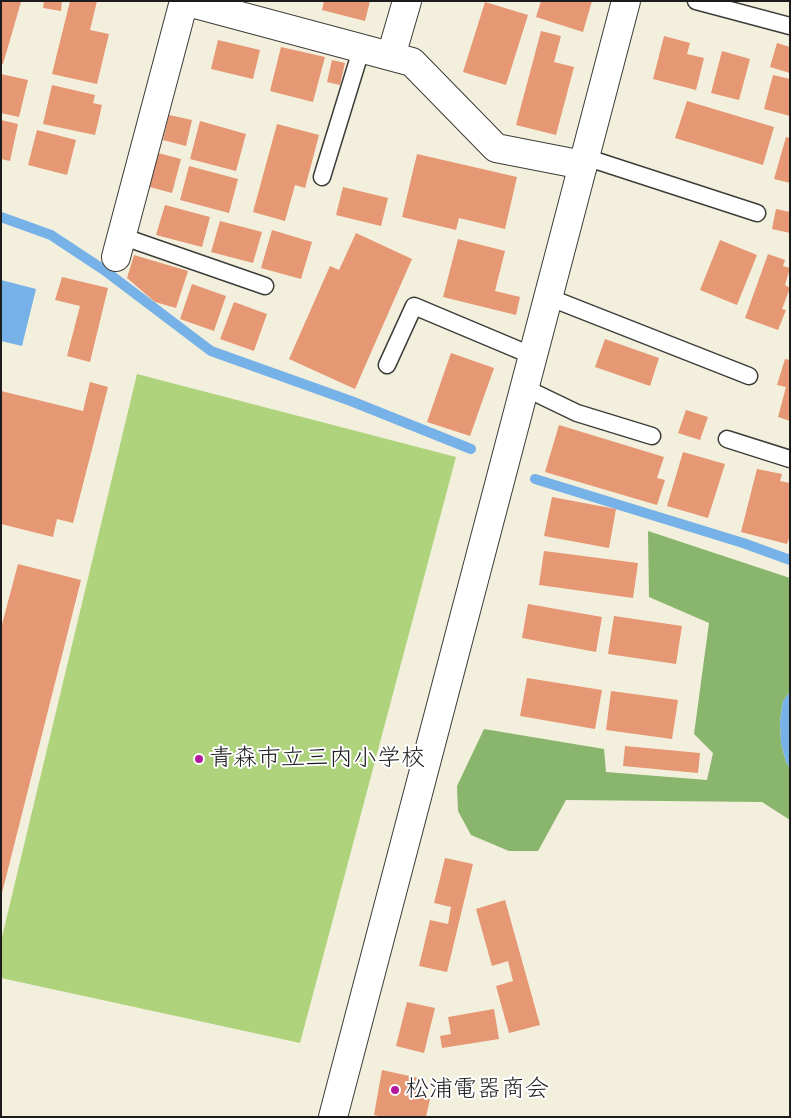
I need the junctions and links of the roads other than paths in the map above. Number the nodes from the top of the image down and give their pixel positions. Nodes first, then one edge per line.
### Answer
1 (184, 1) edge
2 (407, 1) edge
3 (626, 1) edge
4 (696, 1) edge
5 (790, 26) edge
6 (362, 47) junction
7 (391, 56) junction
8 (584, 161) junction
9 (322, 177) dead end
10 (757, 213) dead end
11 (118, 246) joint
12 (265, 286) dead end
13 (548, 297) junction
14 (533, 356) junction
15 (387, 366) dead end
16 (749, 376) dead end
17 (525, 388) junction
18 (652, 436) dead end
19 (727, 439) dead end
20 (790, 459) edge
21 (334, 1117) edge

1 - 6 street
1 - 11 street
2 - 7 street
3 - 8 street
4 - 5 lane
6 - 7 street
6 - 9 lane
7 - 8 street
8 - 10 lane
8 - 13 street
11 - 12 lane
13 - 14 street
13 - 16 lane
14 - 15 lane
14 - 17 street
17 - 18 lane
17 - 21 street
19 - 20 lane

